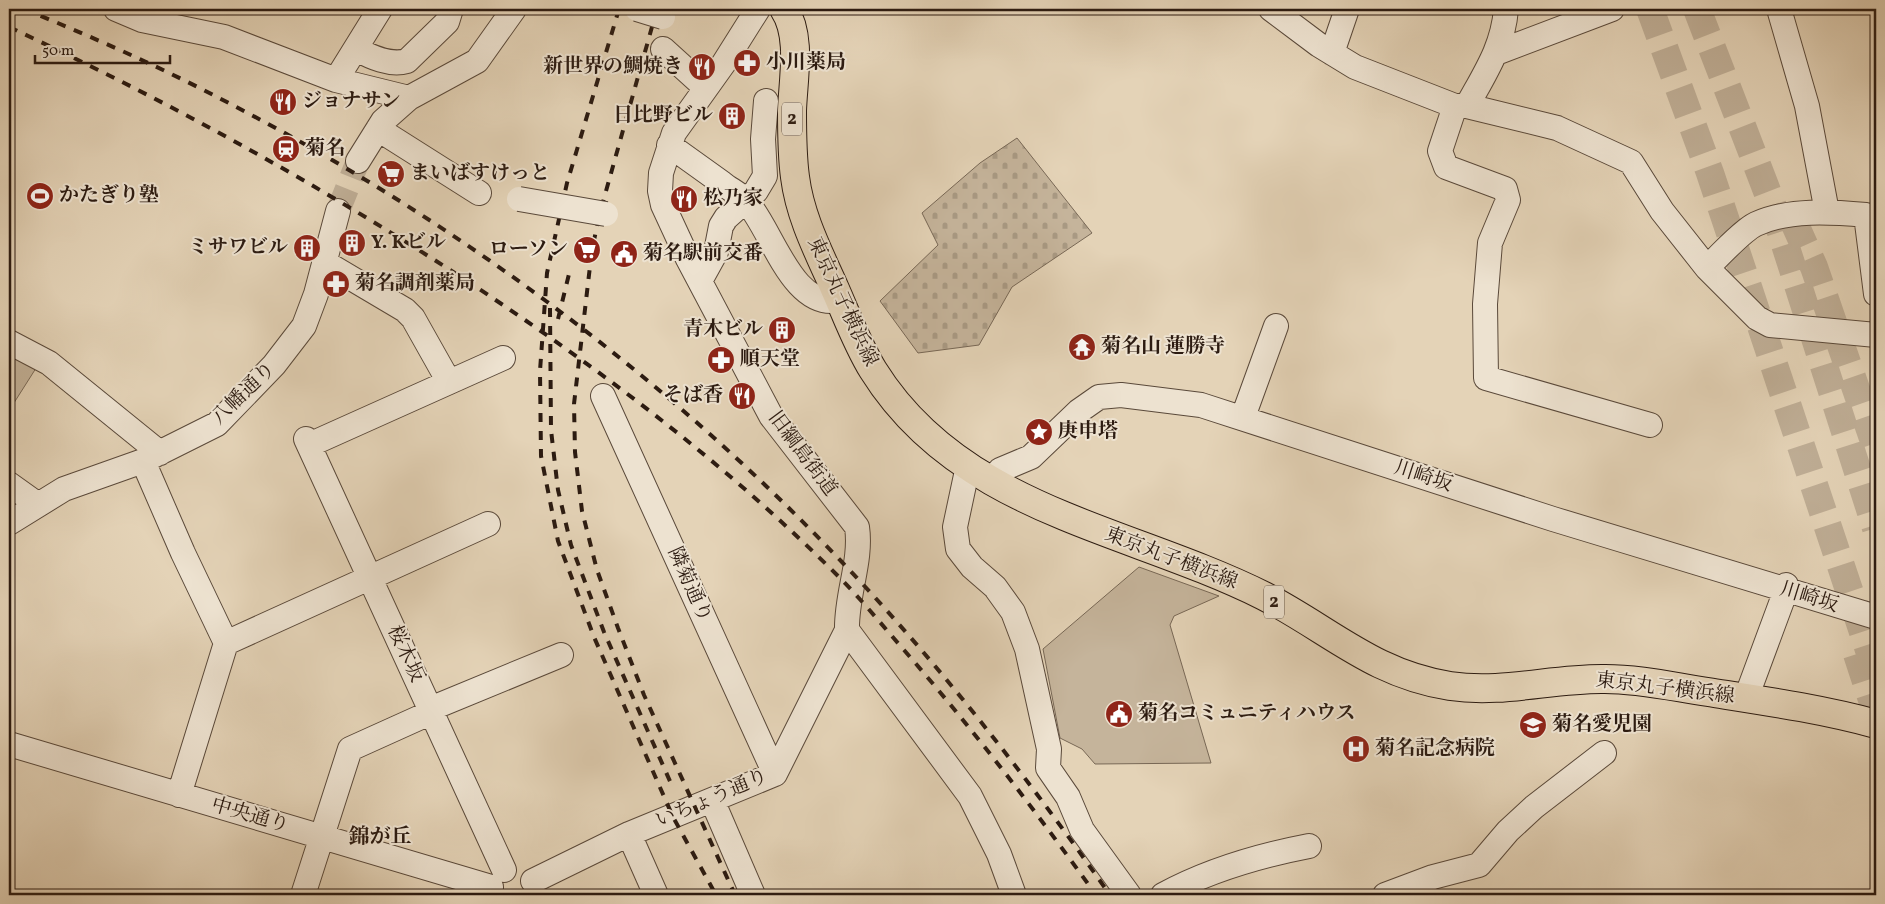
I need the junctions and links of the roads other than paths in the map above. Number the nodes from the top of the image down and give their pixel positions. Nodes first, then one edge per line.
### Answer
1 (380, 9) edge
2 (450, 9) edge
3 (514, 9) edge
4 (637, 9) edge
5 (758, 9) edge
6 (1271, 9) edge
7 (1347, 9) edge
8 (1506, 9) edge
9 (1612, 9) edge
10 (1779, 9) edge
11 (124, 10) edge
12 (787, 10) edge
13 (664, 13) edge
14 (356, 49) junction
15 (1332, 53) junction
16 (1496, 53) junction
17 (407, 61) junction
18 (336, 80) junction
19 (706, 88) junction
20 (407, 98) junction
21 (766, 101) dead end
22 (1461, 106) junction
23 (378, 129) junction
24 (668, 145) junction
25 (358, 161) tunnel mouth
26 (479, 193) dead end
27 (519, 198) dead end
28 (746, 200) junction
29 (338, 211) tunnel mouth
30 (1827, 212) junction
31 (606, 214) dead end
32 (324, 262) junction
33 (1707, 268) junction
34 (700, 281) junction
35 (1876, 294) edge
36 (840, 300) junction
37 (1276, 326) dead end
38 (1876, 335) edge
39 (9, 342) edge
40 (503, 358) dead end
41 (449, 382) junction
42 (603, 396) dead end
43 (1243, 417) junction
44 (1650, 425) dead end
45 (152, 457) junction
46 (968, 466) junction
47 (992, 482) junction
48 (9, 484) edge
49 (37, 504) junction
50 (9, 524) edge
51 (488, 524) dead end
52 (371, 579) junction
53 (1786, 588) junction
54 (1876, 617) edge
55 (847, 630) junction
56 (226, 643) junction
57 (561, 655) dead end
58 (1746, 698) junction
59 (431, 711) junction
60 (1876, 724) edge
61 (9, 744) edge
62 (1604, 753) dead end
63 (775, 774) junction
64 (178, 794) junction
65 (712, 800) junction
66 (629, 834) junction
67 (322, 837) junction
68 (1309, 846) dead end
69 (496, 884) edge
70 (533, 888) edge
71 (303, 895) edge
72 (656, 895) edge
73 (753, 895) edge
74 (1014, 895) edge
75 (1129, 895) edge
76 (1163, 895) edge
77 (1385, 895) edge

1 - 14 street
2 - 17 street
3 - 20 street
4 - 13 street, bridge
5 - 19 street, 旧綱島街道
6 - 15 street
7 - 15 street
8 - 16 street
9 - 16 street
10 - 30 street
11 - 18 street
12 - 36 main road, 東京丸子横浜線 / 2
13 - 19 street
14 - 17 street
14 - 18 street
15 - 22 street
16 - 22 street
17 - 20 street
18 - 20 street
19 - 24 street, 旧綱島街道
20 - 23 street
21 - 28 street
22 - 33 street
22 - 44 street
23 - 25 street
23 - 26 street
24 - 28 street
24 - 34 street, 旧綱島街道
27 - 31 street, bridge
28 - 34 street
28 - 36 street
29 - 32 street, 八幡通り
30 - 33 street
30 - 35 street
32 - 41 street
32 - 45 street, 八幡通り
33 - 38 street
34 - 55 street, 旧綱島街道
36 - 46 main road, 東京丸子横浜線 / 2
37 - 43 street
39 - 45 street
40 - 41 street
41 - 52 street, 桜木坂
42 - 63 street, 隣菊通り
43 - 47 street, 川崎坂
43 - 53 street, 川崎坂
45 - 49 street, 八幡通り
45 - 56 street
46 - 47 main road, 東京丸子横浜線 / 2
46 - 75 street
47 - 58 main road, 東京丸子横浜線 / 2
48 - 49 street
49 - 50 street, 八幡通り
51 - 52 street
52 - 56 street
52 - 59 street, 桜木坂
53 - 54 street, 川崎坂
53 - 58 street
55 - 63 street, いちょう通り
55 - 74 street
56 - 64 street
57 - 59 street
58 - 60 main road, 東京丸子横浜線 / 2
59 - 67 street
59 - 69 street, 桜木坂
61 - 64 street, 中央通り
62 - 77 street
63 - 65 street, いちょう通り
64 - 67 street, 中央通り
65 - 66 street, いちょう通り
65 - 73 street
66 - 70 street, いちょう通り
66 - 72 street
67 - 69 street, 中央通り
67 - 71 street
68 - 76 street
69 - 70 street, 中央通り

